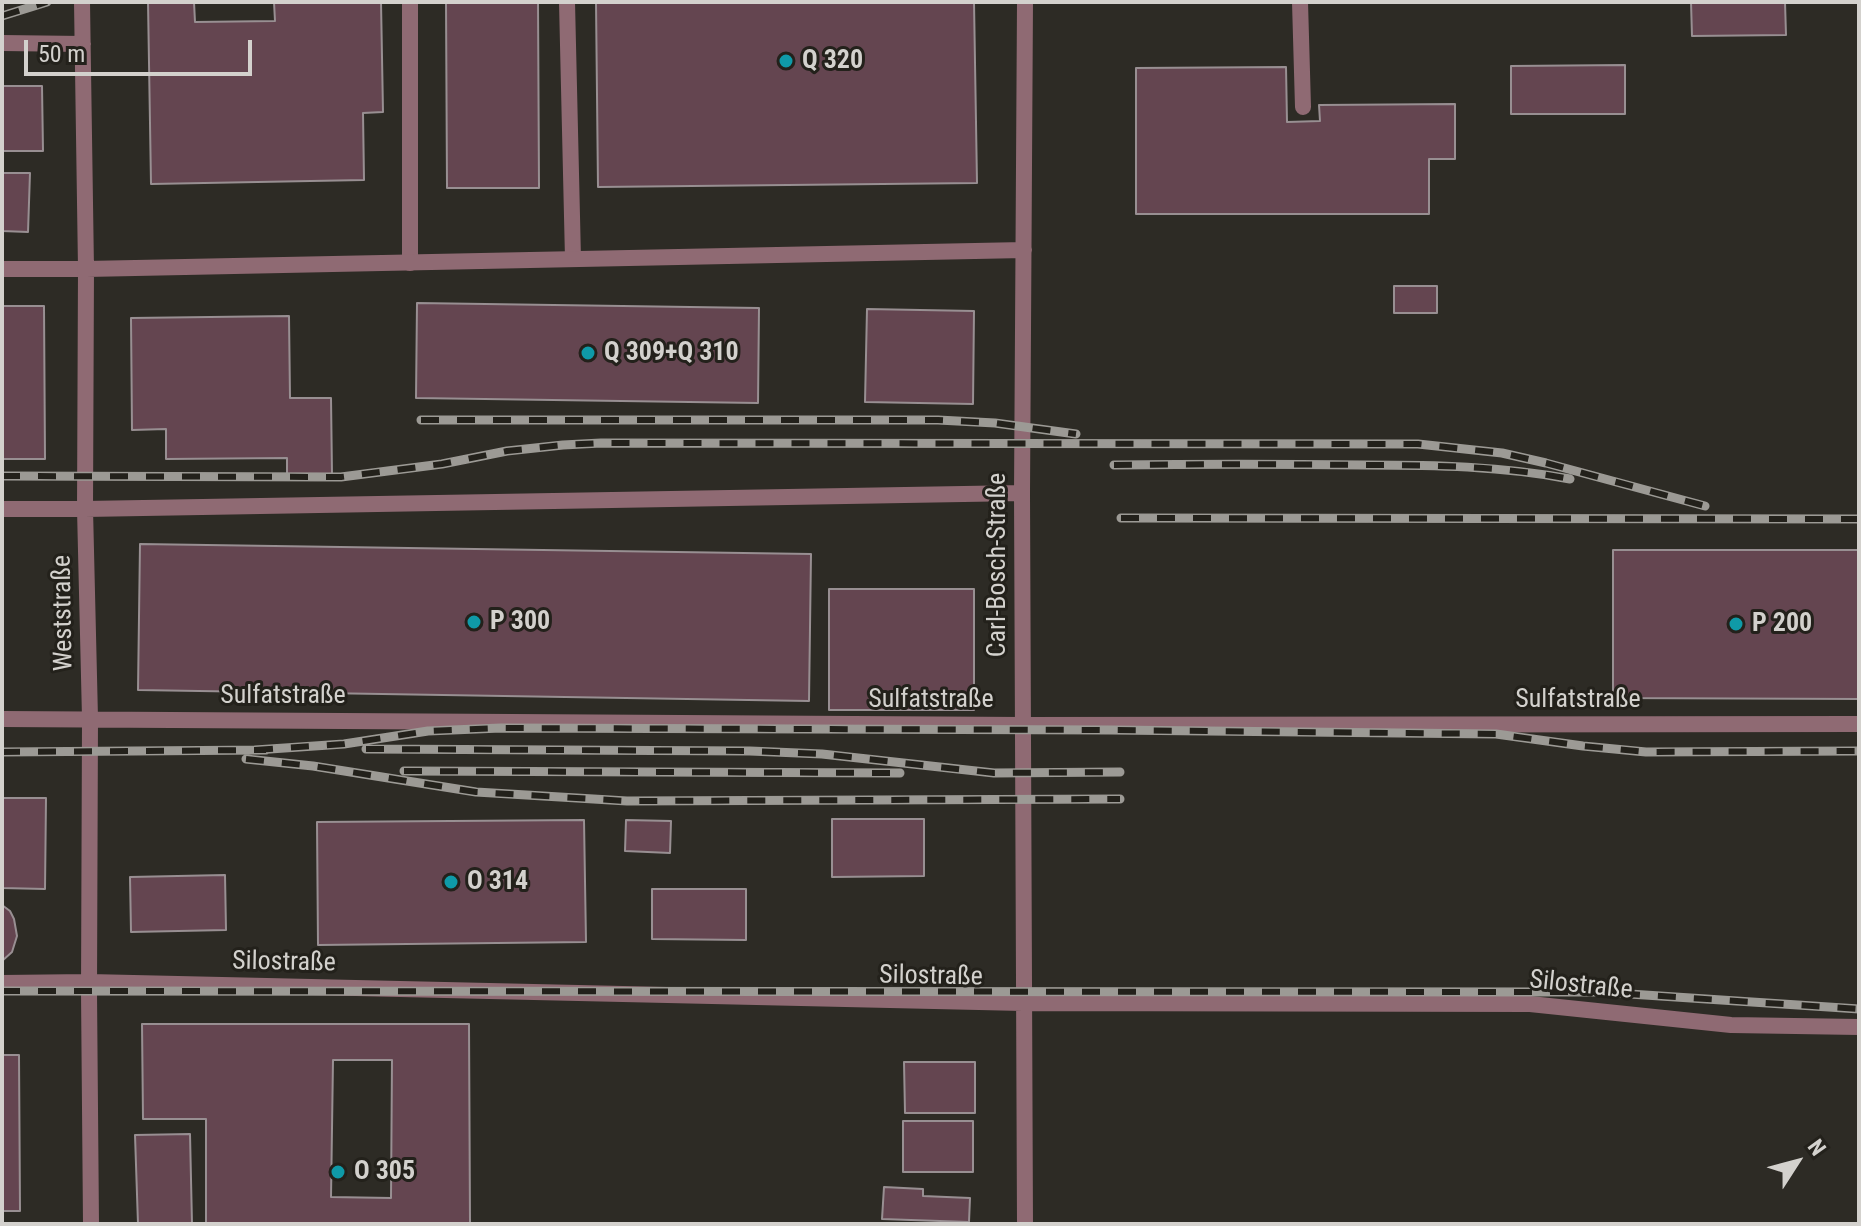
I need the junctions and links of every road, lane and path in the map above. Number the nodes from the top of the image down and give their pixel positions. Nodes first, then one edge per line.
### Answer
1 (82, 2) edge
2 (410, 2) edge
3 (567, 2) edge
4 (1025, 2) edge
5 (1300, 2) edge
6 (2, 43) edge
7 (83, 44) junction
8 (1303, 107) dead end
9 (1024, 250) junction
10 (573, 259) junction
11 (410, 263) junction
12 (2, 269) edge
13 (86, 269) junction
14 (1022, 493) junction
15 (2, 509) edge
16 (85, 509) junction
17 (90, 718) junction
18 (2, 719) edge
19 (1859, 724) edge
20 (1023, 725) junction
21 (89, 982) junction
22 (2, 983) edge
23 (1023, 1003) junction
24 (1859, 1027) edge
25 (91, 1224) edge
26 (1025, 1224) edge

1 - 7 street, Weststraße
2 - 11 street
3 - 10 street
4 - 9 street, Carl-Bosch-Straße
5 - 8 street
6 - 7 street
7 - 13 street, Weststraße
9 - 10 street
9 - 14 street, Carl-Bosch-Straße
10 - 11 street
11 - 13 street
12 - 13 street
13 - 16 street, Weststraße
14 - 16 street
14 - 20 street, Carl-Bosch-Straße
15 - 16 street
16 - 17 street, Weststraße
17 - 18 street, Sulfatstraße
17 - 20 street, Sulfatstraße
17 - 21 street, Weststraße
19 - 20 street, Sulfatstraße
20 - 23 street, Carl-Bosch-Straße
21 - 22 street, Silostraße
21 - 23 street, Silostraße
21 - 25 street, Weststraße
23 - 24 street, Silostraße
23 - 26 street, Carl-Bosch-Straße

